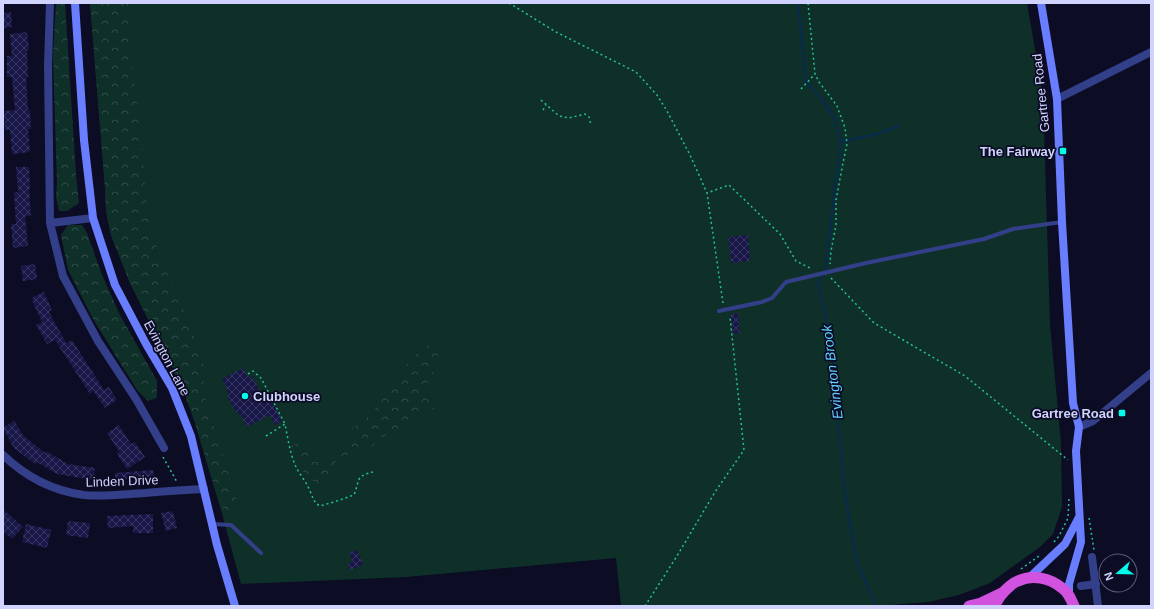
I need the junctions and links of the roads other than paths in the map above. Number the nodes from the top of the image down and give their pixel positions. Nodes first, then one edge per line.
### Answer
1 (50, 3) edge
2 (76, 3) edge
3 (1041, 3) edge
4 (1151, 52) edge
5 (1057, 99) junction
6 (93, 218) junction
7 (1062, 222) junction
8 (50, 223) junction
9 (719, 311) road end
10 (1151, 373) edge
11 (1079, 427) junction
12 (164, 448) road end
13 (3, 455) edge
14 (204, 489) junction
15 (1079, 516) junction
16 (213, 524) junction
17 (261, 553) dead end
18 (1092, 557) dead end
19 (1030, 577) junction
20 (1096, 584) junction
21 (1081, 586) dead end
22 (1002, 592) junction
23 (1071, 601) edge
24 (235, 606) edge
25 (969, 606) edge
26 (995, 606) edge
27 (1098, 606) edge

1 - 8 street
2 - 6 main road, Evington Lane
3 - 5 main road, Gartree Road
4 - 5 street
5 - 7 main road, Gartree Road
6 - 8 street
6 - 14 main road, Evington Lane
7 - 9 lane
7 - 11 main road, Gartree Road
8 - 12 street
10 - 11 street
11 - 15 main road, Gartree Road
13 - 14 street, Linden Drive
14 - 16 main road, Evington Lane
15 - 19 main road, Gartree Road
15 - 23 main road, Gartree Road
16 - 17 lane
16 - 24 main road, Evington Lane
18 - 20 street
19 - 22 highway
19 - 23 highway
20 - 21 street
20 - 27 street
22 - 25 highway
22 - 26 highway

